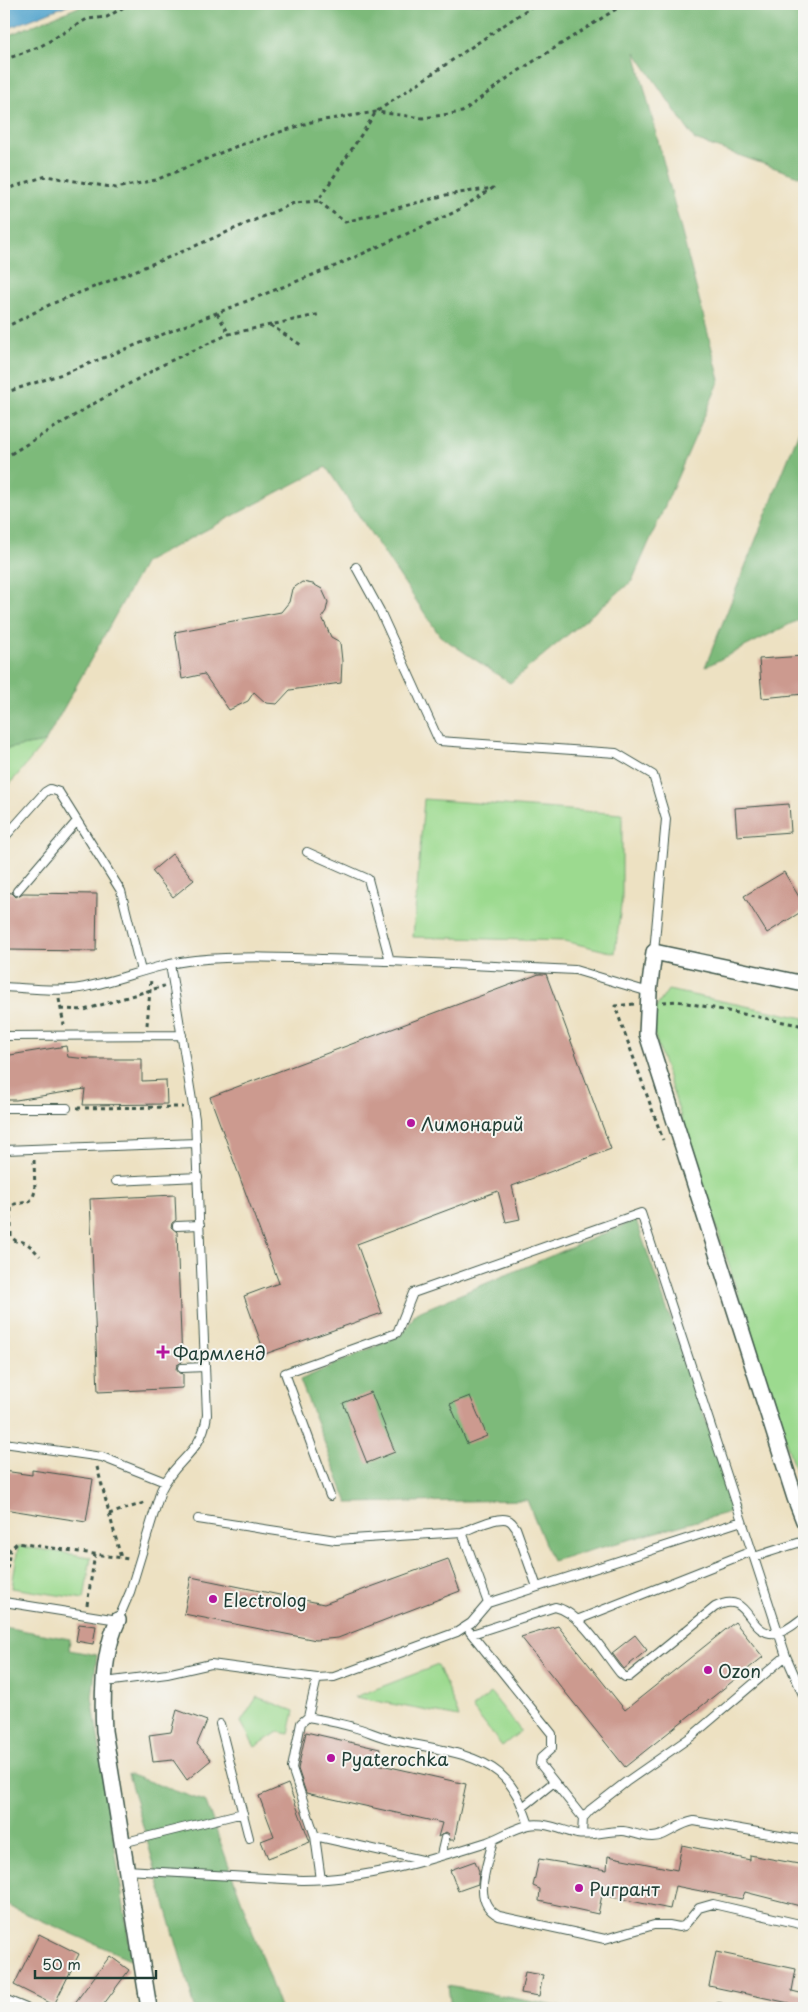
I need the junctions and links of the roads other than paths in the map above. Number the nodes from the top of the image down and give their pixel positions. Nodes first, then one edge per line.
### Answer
1 (356, 567) dead end
2 (77, 821) junction
3 (4, 838) edge
4 (307, 852) dead end
5 (17, 891) dead end
6 (654, 952) junction
7 (390, 961) junction
8 (170, 964) junction
9 (141, 971) junction
10 (804, 984) edge
11 (4, 987) edge
12 (649, 992) junction
13 (182, 1035) junction
14 (4, 1036) edge
15 (4, 1108) edge
16 (67, 1108) road end
17 (196, 1142) junction
18 (4, 1150) edge
19 (198, 1177) junction
20 (116, 1181) dead end
21 (200, 1225) junction
22 (177, 1226) dead end
23 (205, 1367) junction
24 (182, 1368) dead end
25 (4, 1443) edge
26 (165, 1482) junction
27 (330, 1496) dead end
28 (198, 1519) dead end
29 (742, 1521) junction
30 (804, 1521) edge
31 (462, 1532) junction
32 (804, 1541) edge
33 (753, 1554) junction
34 (537, 1587) junction
35 (4, 1602) edge
36 (488, 1603) junction
37 (804, 1617) edge
38 (118, 1620) junction
39 (577, 1620) junction
40 (466, 1627) junction
41 (779, 1633) junction
42 (472, 1634) junction
43 (786, 1656) junction
44 (317, 1678) junction
45 (105, 1682) junction
46 (804, 1697) edge
47 (308, 1716) junction
48 (220, 1724) dead end
49 (554, 1782) junction
50 (523, 1807) junction
51 (243, 1813) junction
52 (583, 1818) junction
53 (529, 1825) junction
54 (582, 1834) junction
55 (315, 1836) junction
56 (249, 1838) dead end
57 (445, 1838) dead end
58 (493, 1840) junction
59 (804, 1840) edge
60 (122, 1843) junction
61 (441, 1855) junction
62 (424, 1860) junction
63 (126, 1870) junction
64 (321, 1880) junction
65 (804, 1925) edge
66 (4, 1999) edge
67 (26, 2008) edge
68 (149, 2008) edge

1 - 6 lane
2 - 3 lane
2 - 5 lane
2 - 9 lane
4 - 7 lane
6 - 10 street
6 - 12 street
7 - 8 lane
7 - 12 lane
8 - 9 lane
8 - 13 lane
9 - 11 lane
12 - 30 street
13 - 14 lane
13 - 17 lane
15 - 16 lane
17 - 18 lane
17 - 19 lane
19 - 20 lane
19 - 21 lane
21 - 22 lane
21 - 23 lane
23 - 24 lane
23 - 26 lane
25 - 26 lane
26 - 38 lane
27 - 29 lane
28 - 31 lane
29 - 33 lane
29 - 34 lane
31 - 34 lane
31 - 36 lane
32 - 33 lane
33 - 39 lane
33 - 41 lane
34 - 36 lane
35 - 38 lane
36 - 40 lane
37 - 41 lane
38 - 45 street
39 - 41 lane
39 - 42 lane
40 - 42 lane
40 - 44 lane
41 - 43 lane
42 - 49 lane
43 - 46 lane
43 - 52 lane
44 - 45 lane
44 - 47 lane
45 - 60 street
47 - 50 lane
47 - 55 lane
48 - 51 lane
49 - 50 lane
49 - 52 lane
50 - 53 lane
51 - 56 lane
51 - 60 lane
52 - 54 lane
53 - 54 lane
53 - 58 lane
54 - 59 lane
55 - 62 lane
55 - 64 lane
57 - 61 lane
58 - 61 lane
58 - 65 lane
60 - 63 street
61 - 62 lane
62 - 64 lane
63 - 64 lane
63 - 68 street
66 - 67 lane

